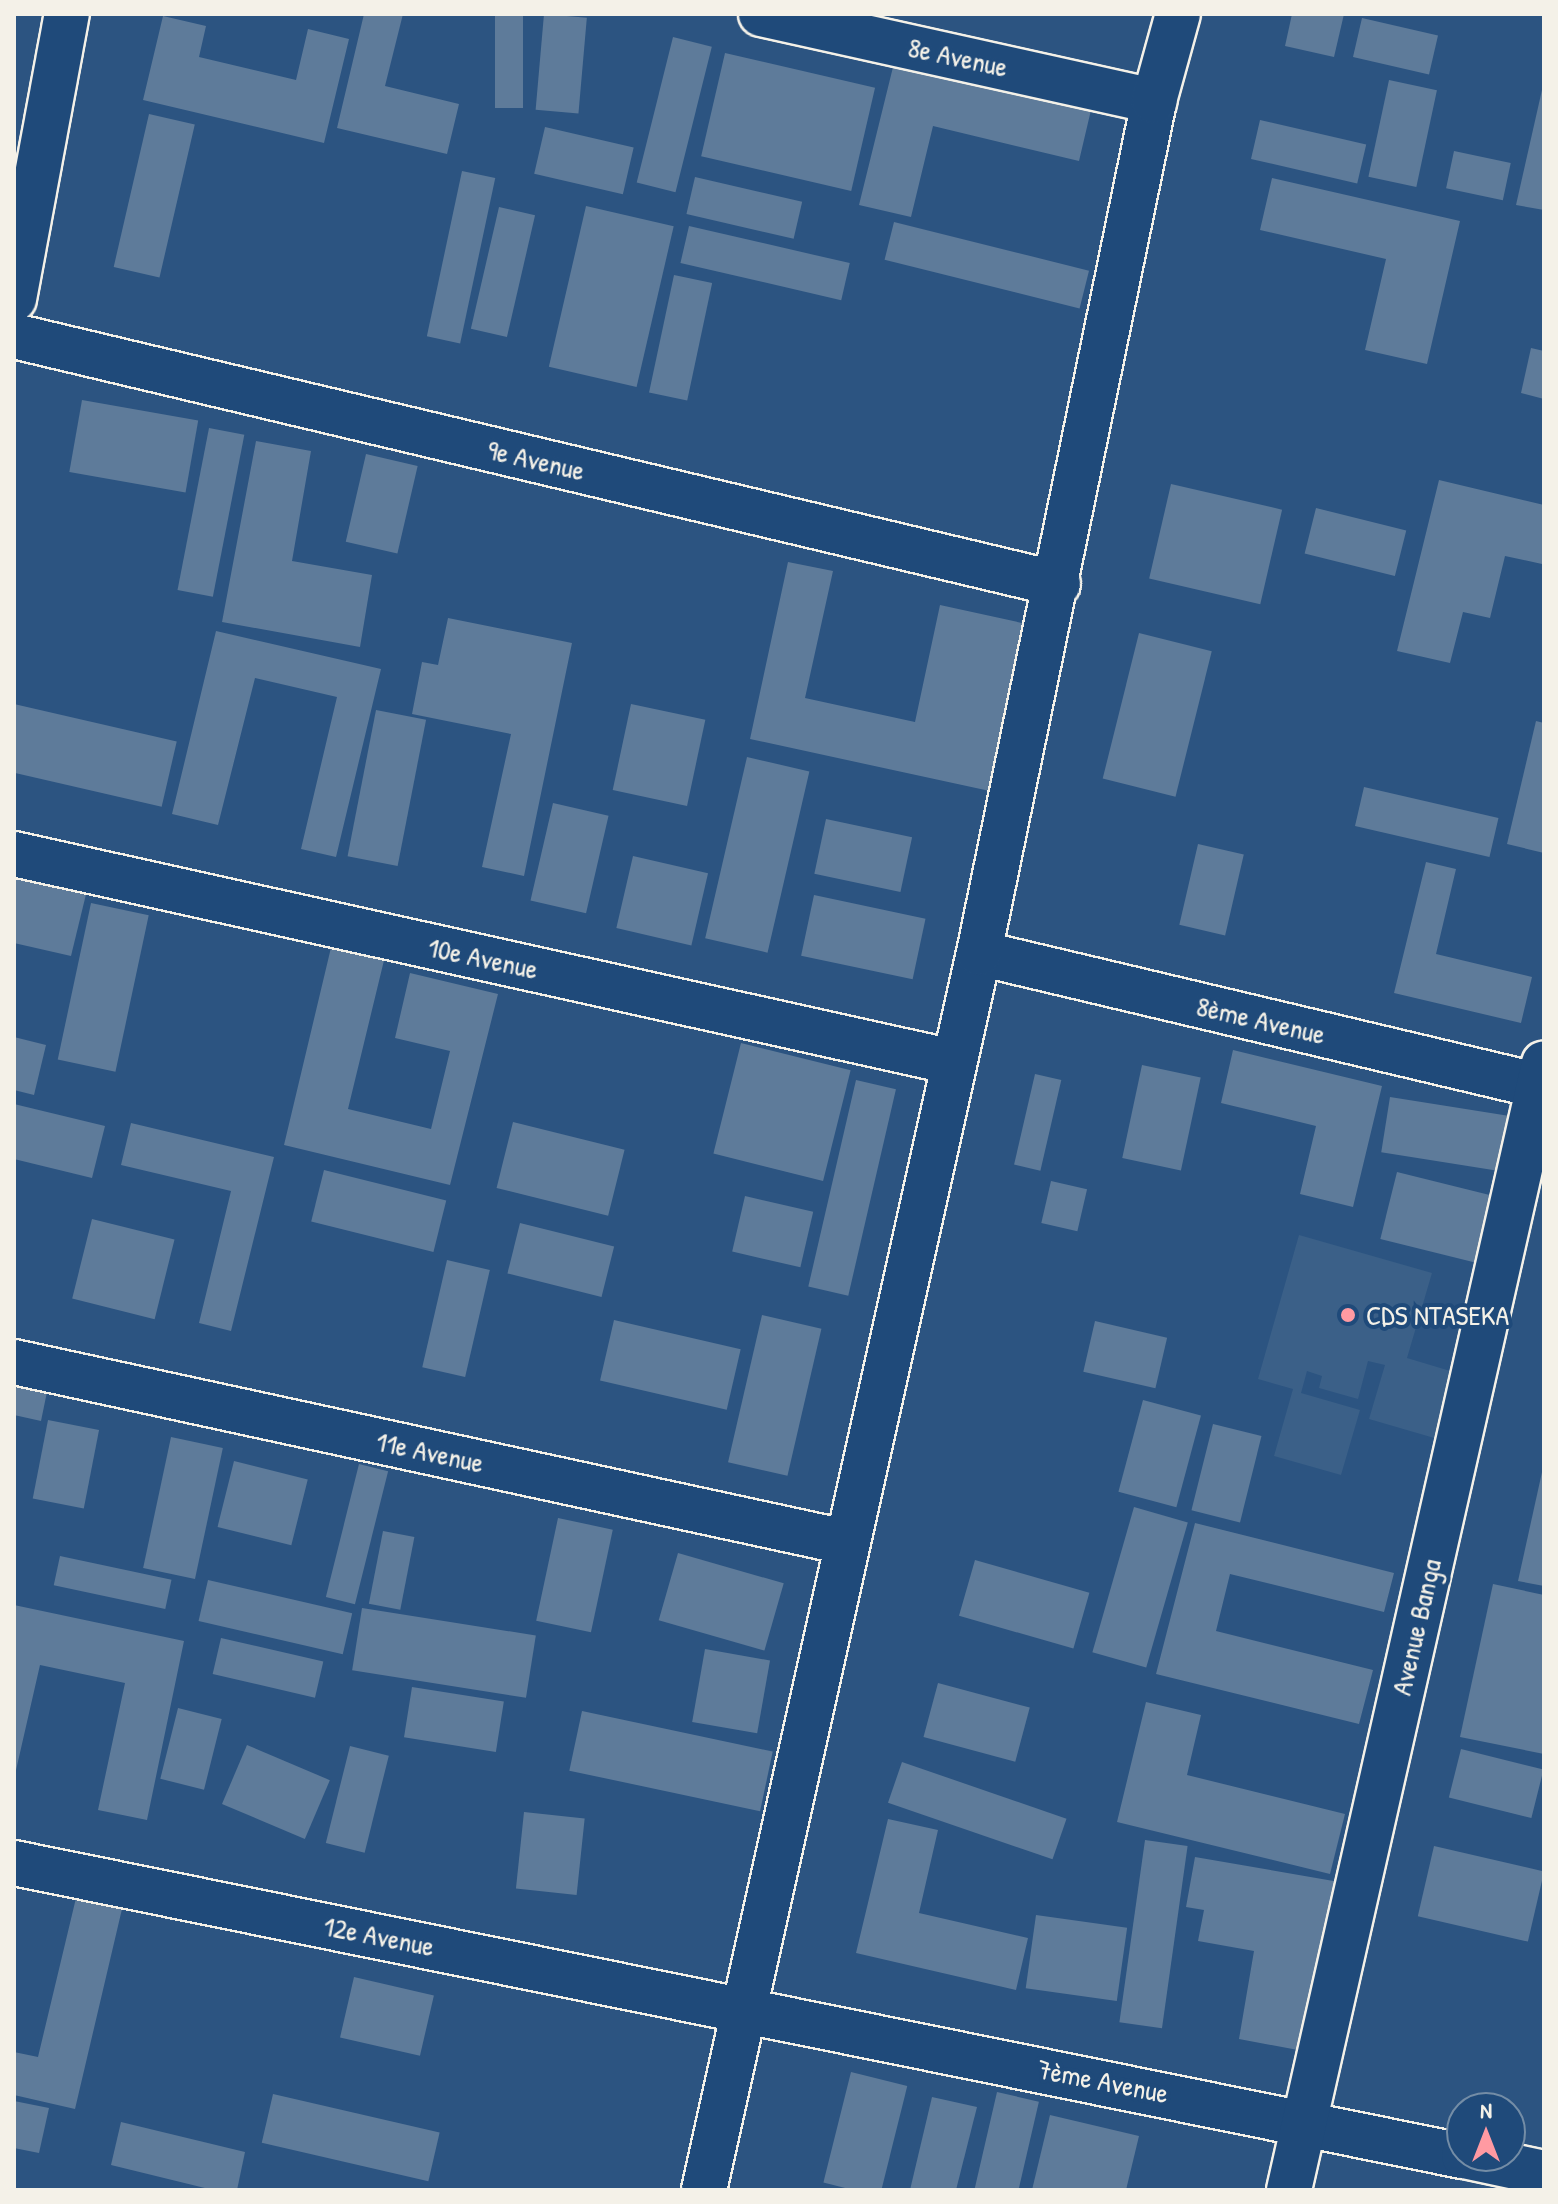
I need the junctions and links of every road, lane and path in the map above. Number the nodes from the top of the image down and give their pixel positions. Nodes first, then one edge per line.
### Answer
1 (67, 14) edge
2 (761, 14) edge
3 (1178, 14) edge
4 (1154, 101) junction
5 (14, 299) edge
6 (14, 336) edge
7 (1058, 584) junction
8 (14, 854) edge
9 (979, 953) junction
10 (953, 1062) junction
11 (1542, 1079) edge
12 (14, 1362) edge
13 (845, 1542) junction
14 (14, 1863) edge
15 (744, 2008) junction
16 (1303, 2121) junction
17 (1446, 2152) edge
18 (704, 2190) edge
19 (1289, 2190) edge

1 - 5 street
2 - 4 street, 8e Avenue
3 - 4 street
4 - 7 street
6 - 7 street, 9e Avenue
7 - 9 street
8 - 10 street, 10e Avenue
9 - 10 street
9 - 11 street, 8ème Avenue
10 - 13 street
11 - 16 street, Avenue Banga
12 - 13 street, 11e Avenue
13 - 15 street
14 - 15 street, 12e Avenue
15 - 16 street, 7ème Avenue
15 - 18 street
16 - 17 street, 7ème Avenue
16 - 19 street, Avenue Banga

